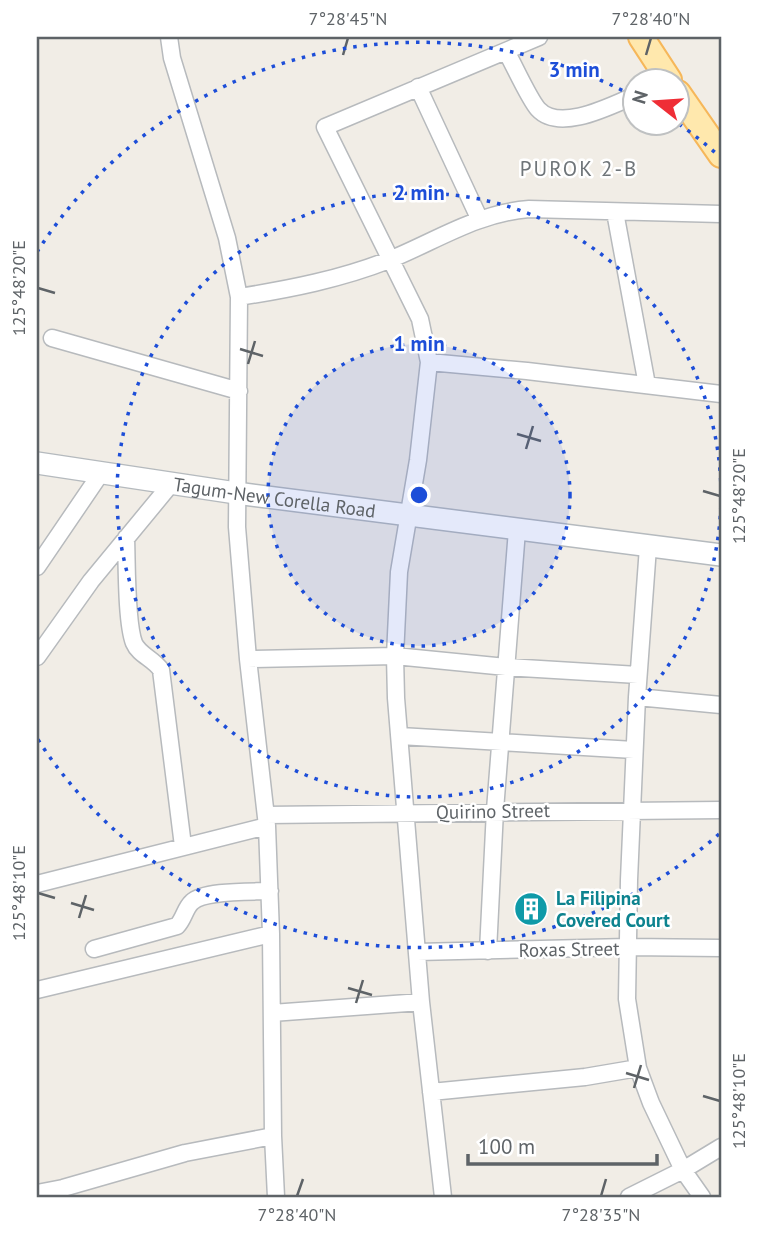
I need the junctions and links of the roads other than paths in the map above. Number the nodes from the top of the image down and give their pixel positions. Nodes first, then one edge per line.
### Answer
1 (169, 37) edge
2 (539, 37) edge
3 (640, 37) edge
4 (506, 51) junction
5 (660, 66) edge
6 (418, 88) junction
7 (622, 100) edge
8 (692, 114) edge
9 (721, 155) edge
10 (615, 212) junction
11 (721, 214) edge
12 (479, 218) junction
13 (389, 260) junction
14 (239, 296) junction
15 (52, 338) dead end
16 (429, 362) junction
17 (647, 386) junction
18 (239, 391) junction
19 (721, 394) edge
20 (37, 463) edge
21 (101, 473) junction
22 (171, 484) junction
23 (236, 493) junction
24 (407, 515) junction
25 (517, 530) junction
26 (126, 538) junction
27 (648, 547) junction
28 (721, 555) edge
29 (37, 567) edge
30 (394, 656) junction
31 (37, 657) edge
32 (248, 659) junction
33 (506, 667) junction
34 (638, 675) junction
35 (637, 697) junction
36 (721, 705) edge
37 (400, 736) junction
38 (501, 743) junction
39 (634, 750) junction
40 (633, 809) junction
41 (495, 810) junction
42 (721, 810) edge
43 (406, 812) junction
44 (266, 820) junction
45 (183, 846) junction
46 (37, 884) edge
47 (270, 891) junction
48 (271, 934) junction
49 (628, 947) junction
50 (721, 948) edge
51 (94, 949) dead end
52 (488, 951) junction
53 (417, 952) junction
54 (37, 990) edge
55 (421, 1002) junction
56 (272, 1013) junction
57 (638, 1068) junction
58 (431, 1092) junction
59 (273, 1136) junction
60 (721, 1147) edge
61 (683, 1170) junction
62 (64, 1192) edge
63 (37, 1193) edge
64 (276, 1197) edge
65 (443, 1197) edge
66 (629, 1197) edge
67 (702, 1197) edge

1 - 14 street
2 - 4 street
3 - 5 main road
4 - 6 street
4 - 7 street
6 - 12 street
6 - 13 street
8 - 9 main road
10 - 11 street
10 - 12 street
10 - 17 street
12 - 13 street
13 - 14 street
13 - 16 street
14 - 18 street
15 - 18 street
16 - 17 street
16 - 24 street
17 - 19 street
18 - 23 street
20 - 21 main road, Tagum-New Corella Road
21 - 22 main road, Tagum-New Corella Road
21 - 29 street
22 - 23 main road, Tagum-New Corella Road
22 - 26 street
23 - 24 main road, Tagum-New Corella Road
23 - 32 street
24 - 25 main road, Tagum-New Corella Road
24 - 30 street
25 - 27 main road, Tagum-New Corella Road
25 - 33 street
26 - 31 street
26 - 45 street
27 - 28 main road, Tagum-New Corella Road
27 - 34 street
30 - 32 street
30 - 33 street
30 - 37 street
32 - 44 street
33 - 34 street
33 - 38 street
34 - 35 street
35 - 36 street
35 - 39 street
37 - 38 street
37 - 43 street
38 - 39 street
38 - 41 street
39 - 40 street
40 - 41 street, Quirino Street
40 - 42 street, Quirino Street
40 - 49 street
41 - 43 street, Quirino Street
41 - 52 street
43 - 44 street, Quirino Street
43 - 53 street
44 - 45 street, Quirino Street
44 - 47 street
45 - 46 street, Quirino Street
47 - 48 street
47 - 51 street
48 - 54 street
48 - 56 street
49 - 50 street, Roxas Street
49 - 52 street, Roxas Street
49 - 57 street
52 - 53 street, Roxas Street
53 - 55 street
55 - 56 street
55 - 58 street
56 - 59 street
57 - 58 street
57 - 61 street
58 - 65 street
59 - 62 street
59 - 64 street
60 - 61 street
61 - 66 street
61 - 67 street
62 - 63 street

